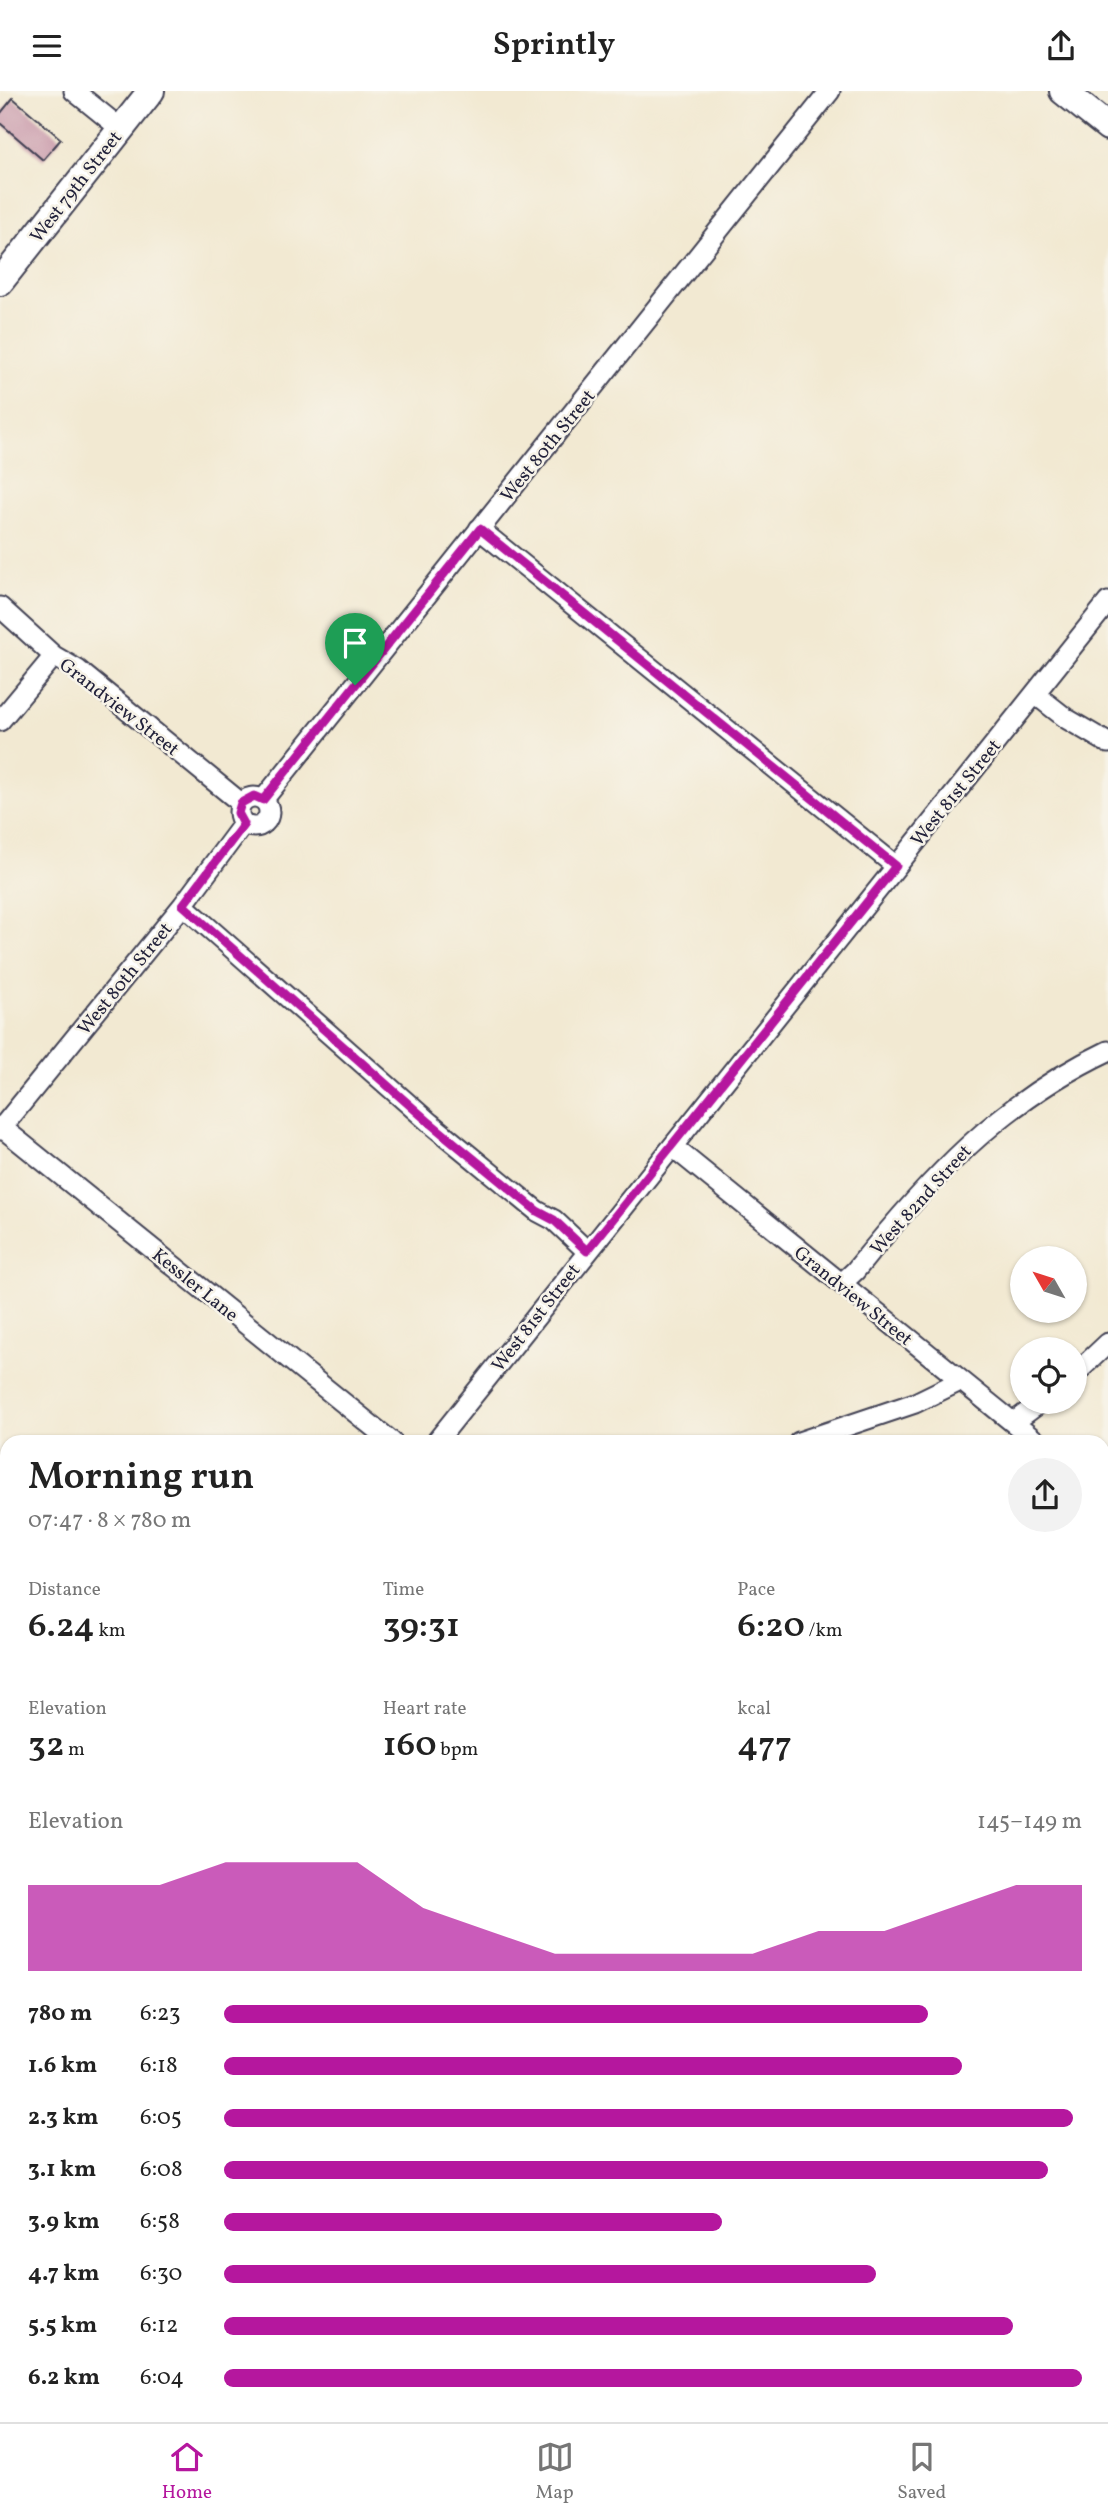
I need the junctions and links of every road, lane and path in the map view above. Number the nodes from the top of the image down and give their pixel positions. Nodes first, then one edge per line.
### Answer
1 (74, 91) edge
2 (151, 91) edge
3 (830, 91) edge
4 (1063, 91) edge
5 (1108, 127) edge
6 (121, 129) junction
7 (0, 282) edge
8 (480, 529) junction
9 (1108, 602) edge
10 (0, 607) edge
11 (54, 656) junction
12 (1035, 694) junction
13 (0, 721) edge
14 (1108, 743) edge
15 (263, 800) junction
16 (241, 803) junction
17 (244, 824) junction
18 (896, 866) junction
19 (183, 905) junction
20 (1108, 1051) edge
21 (1, 1128) edge
22 (673, 1147) junction
23 (587, 1251) junction
24 (842, 1283) junction
25 (1108, 1343) edge
26 (1087, 1363) edge
27 (960, 1381) junction
28 (1025, 1414) edge
29 (1014, 1422) junction
30 (383, 1435) edge
31 (442, 1435) edge
32 (820, 1435) edge
33 (1029, 1435) edge

1 - 6 street
2 - 6 street, West 79th Street
3 - 8 street, West 80th Street
4 - 5 street
6 - 7 street, West 79th Street
8 - 15 street, West 80th Street
8 - 18 street
9 - 12 street, West 81st Street
10 - 11 street, Grandview Street
11 - 13 street
11 - 16 street, Grandview Street
12 - 14 street
12 - 18 street, West 81st Street
15 - 16 street
15 - 17 street
16 - 17 street
17 - 19 street, West 80th Street
18 - 22 street, West 81st Street
19 - 21 street, West 80th Street
19 - 23 street
20 - 24 street, West 82nd Street
21 - 30 street, Kessler Lane
22 - 23 street, West 81st Street
22 - 24 street, Grandview Street
23 - 31 street, West 81st Street
24 - 27 street, Grandview Street
25 - 26 street
27 - 29 street, Grandview Street
27 - 32 street
28 - 29 street
29 - 33 street, Grandview Street

